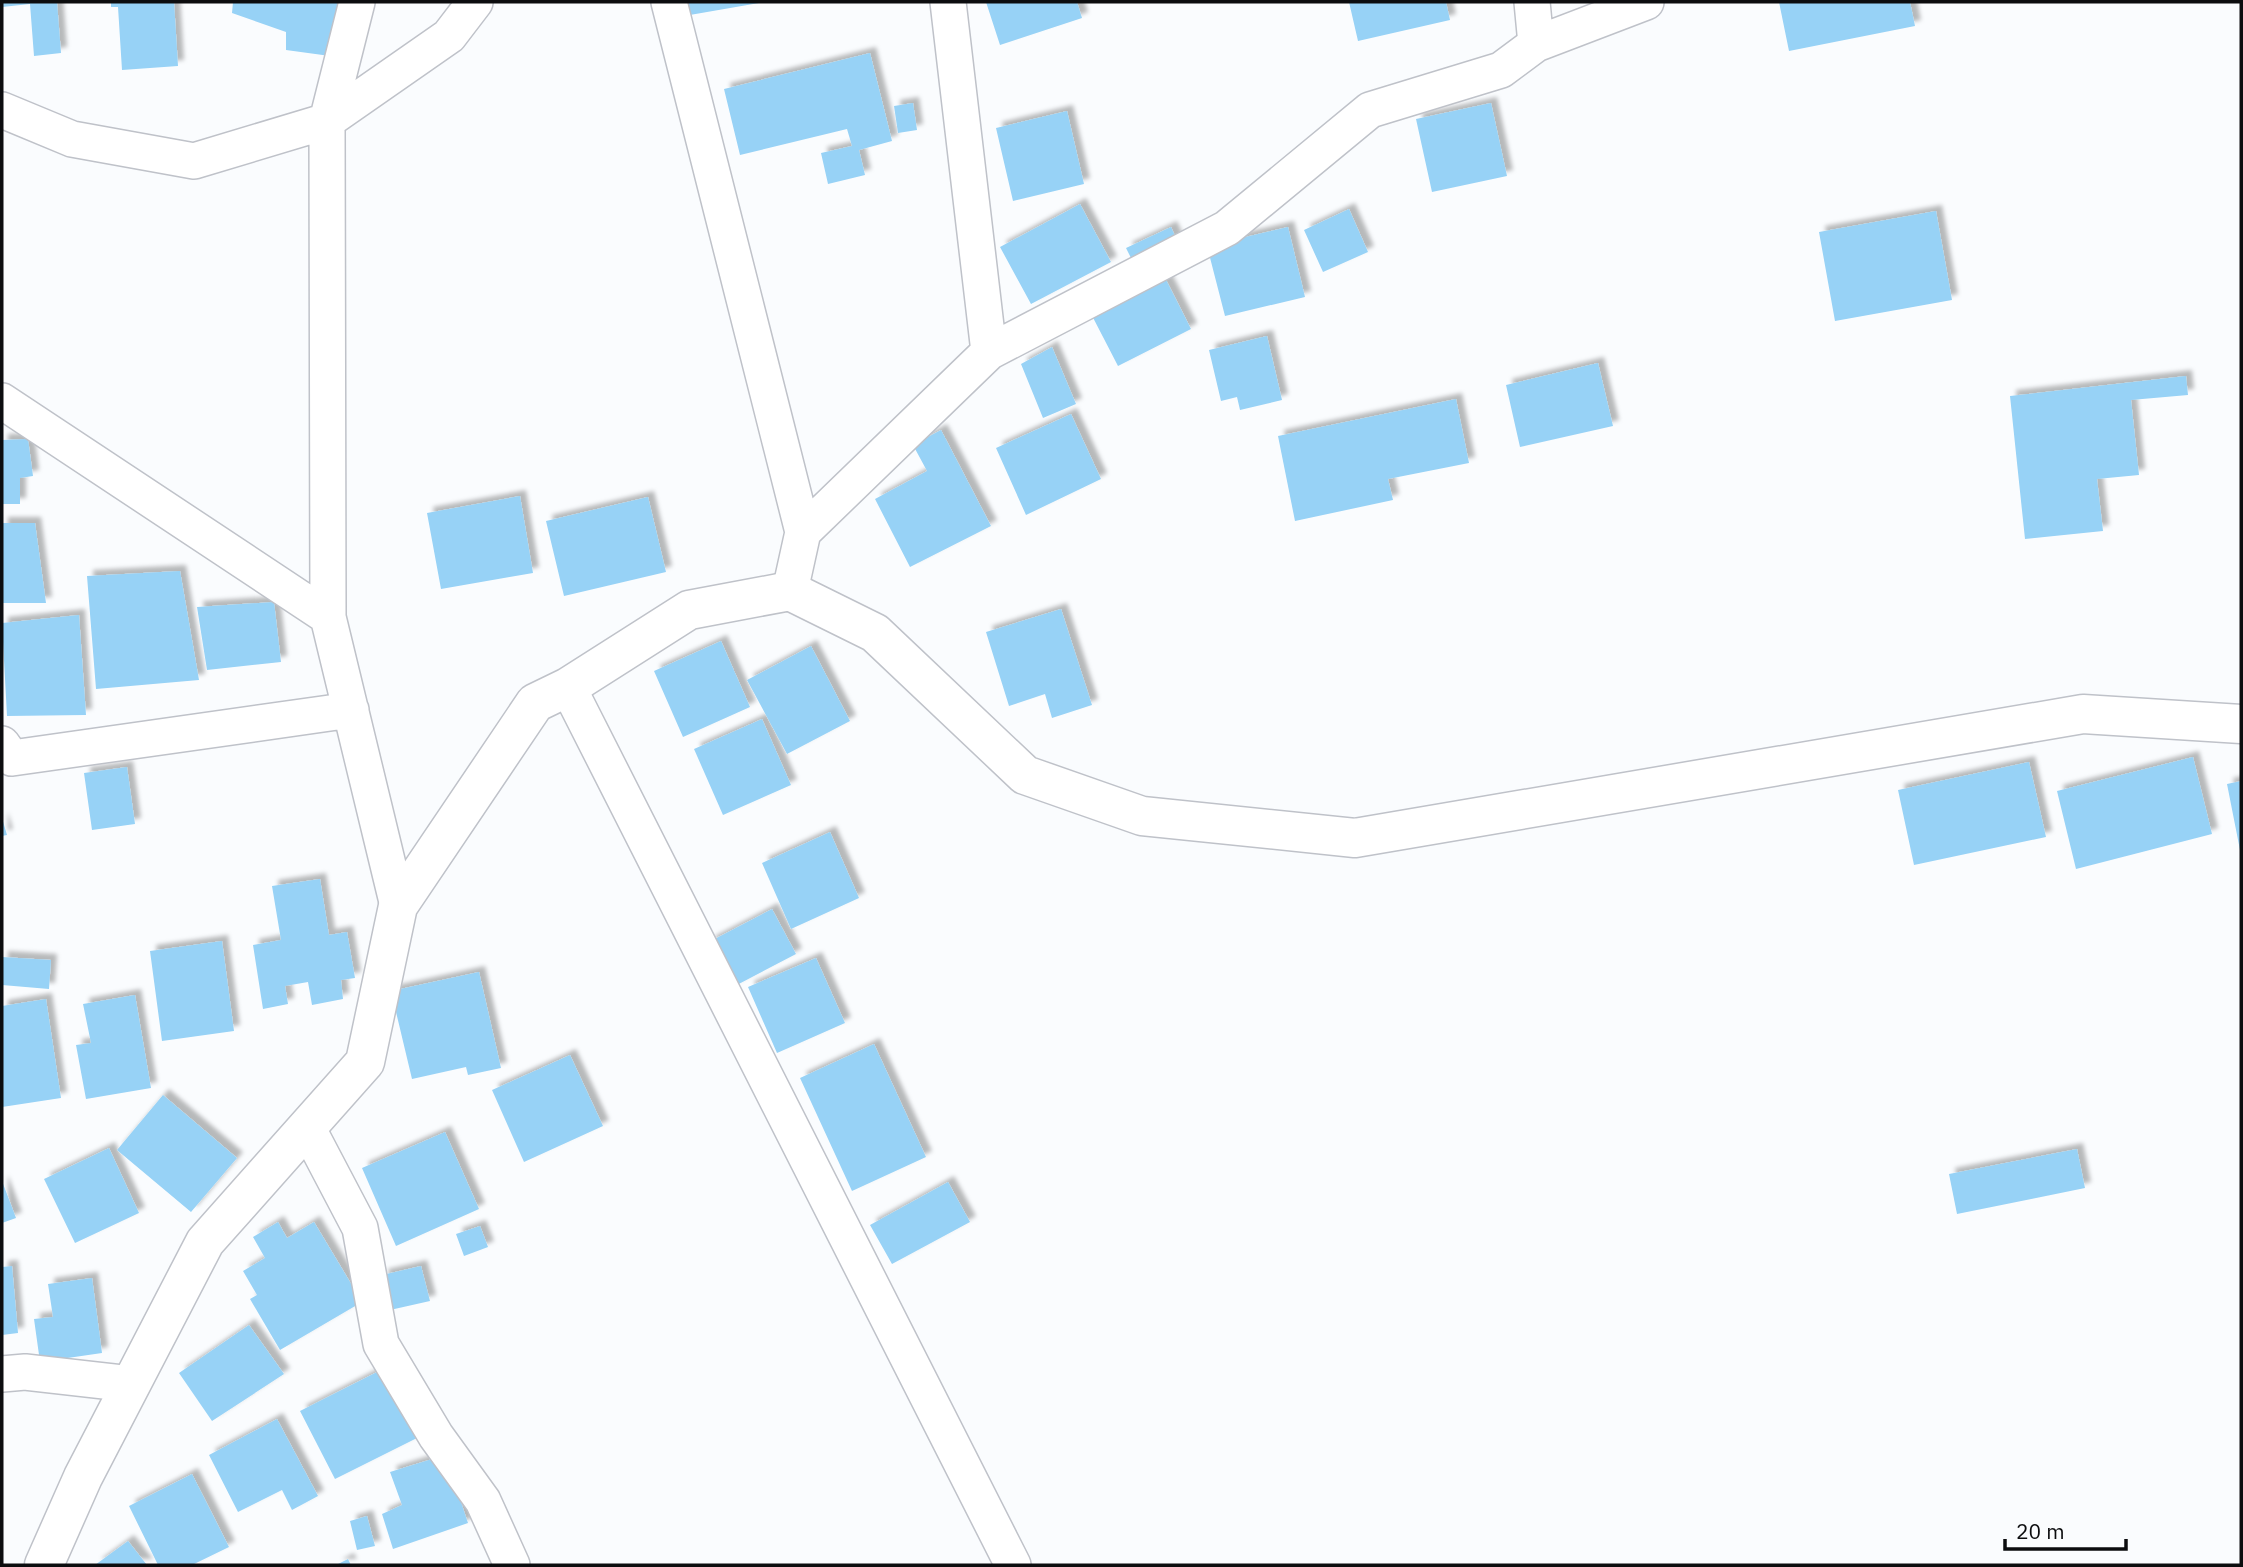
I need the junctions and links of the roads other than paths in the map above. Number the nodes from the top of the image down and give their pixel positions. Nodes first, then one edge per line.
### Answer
1 (357, 2) edge
2 (475, 2) edge
3 (669, 2) edge
4 (948, 2) edge
5 (1532, 2) edge
6 (1646, 2) edge
7 (1536, 44) junction
8 (2, 110) edge
9 (327, 121) junction
10 (989, 352) junction
11 (2, 401) edge
12 (803, 533) junction
13 (790, 591) junction
14 (328, 617) junction
15 (568, 687) junction
16 (351, 710) junction
17 (2241, 724) edge
18 (2, 744) edge
19 (398, 906) junction
20 (307, 1127) junction
21 (2, 1374) edge
22 (131, 1384) junction
23 (44, 1565) edge
24 (512, 1565) edge
25 (1013, 1565) edge

1 - 9 street
2 - 9 street
3 - 12 street
4 - 10 street
5 - 7 street
6 - 7 street
7 - 10 street
8 - 9 street
9 - 14 street
10 - 12 street
11 - 14 street
12 - 13 street
13 - 15 street
13 - 17 street
14 - 16 street
15 - 19 street
15 - 25 street
16 - 18 street
16 - 19 street
19 - 20 street
20 - 22 street
20 - 24 street
21 - 22 street
22 - 23 street

